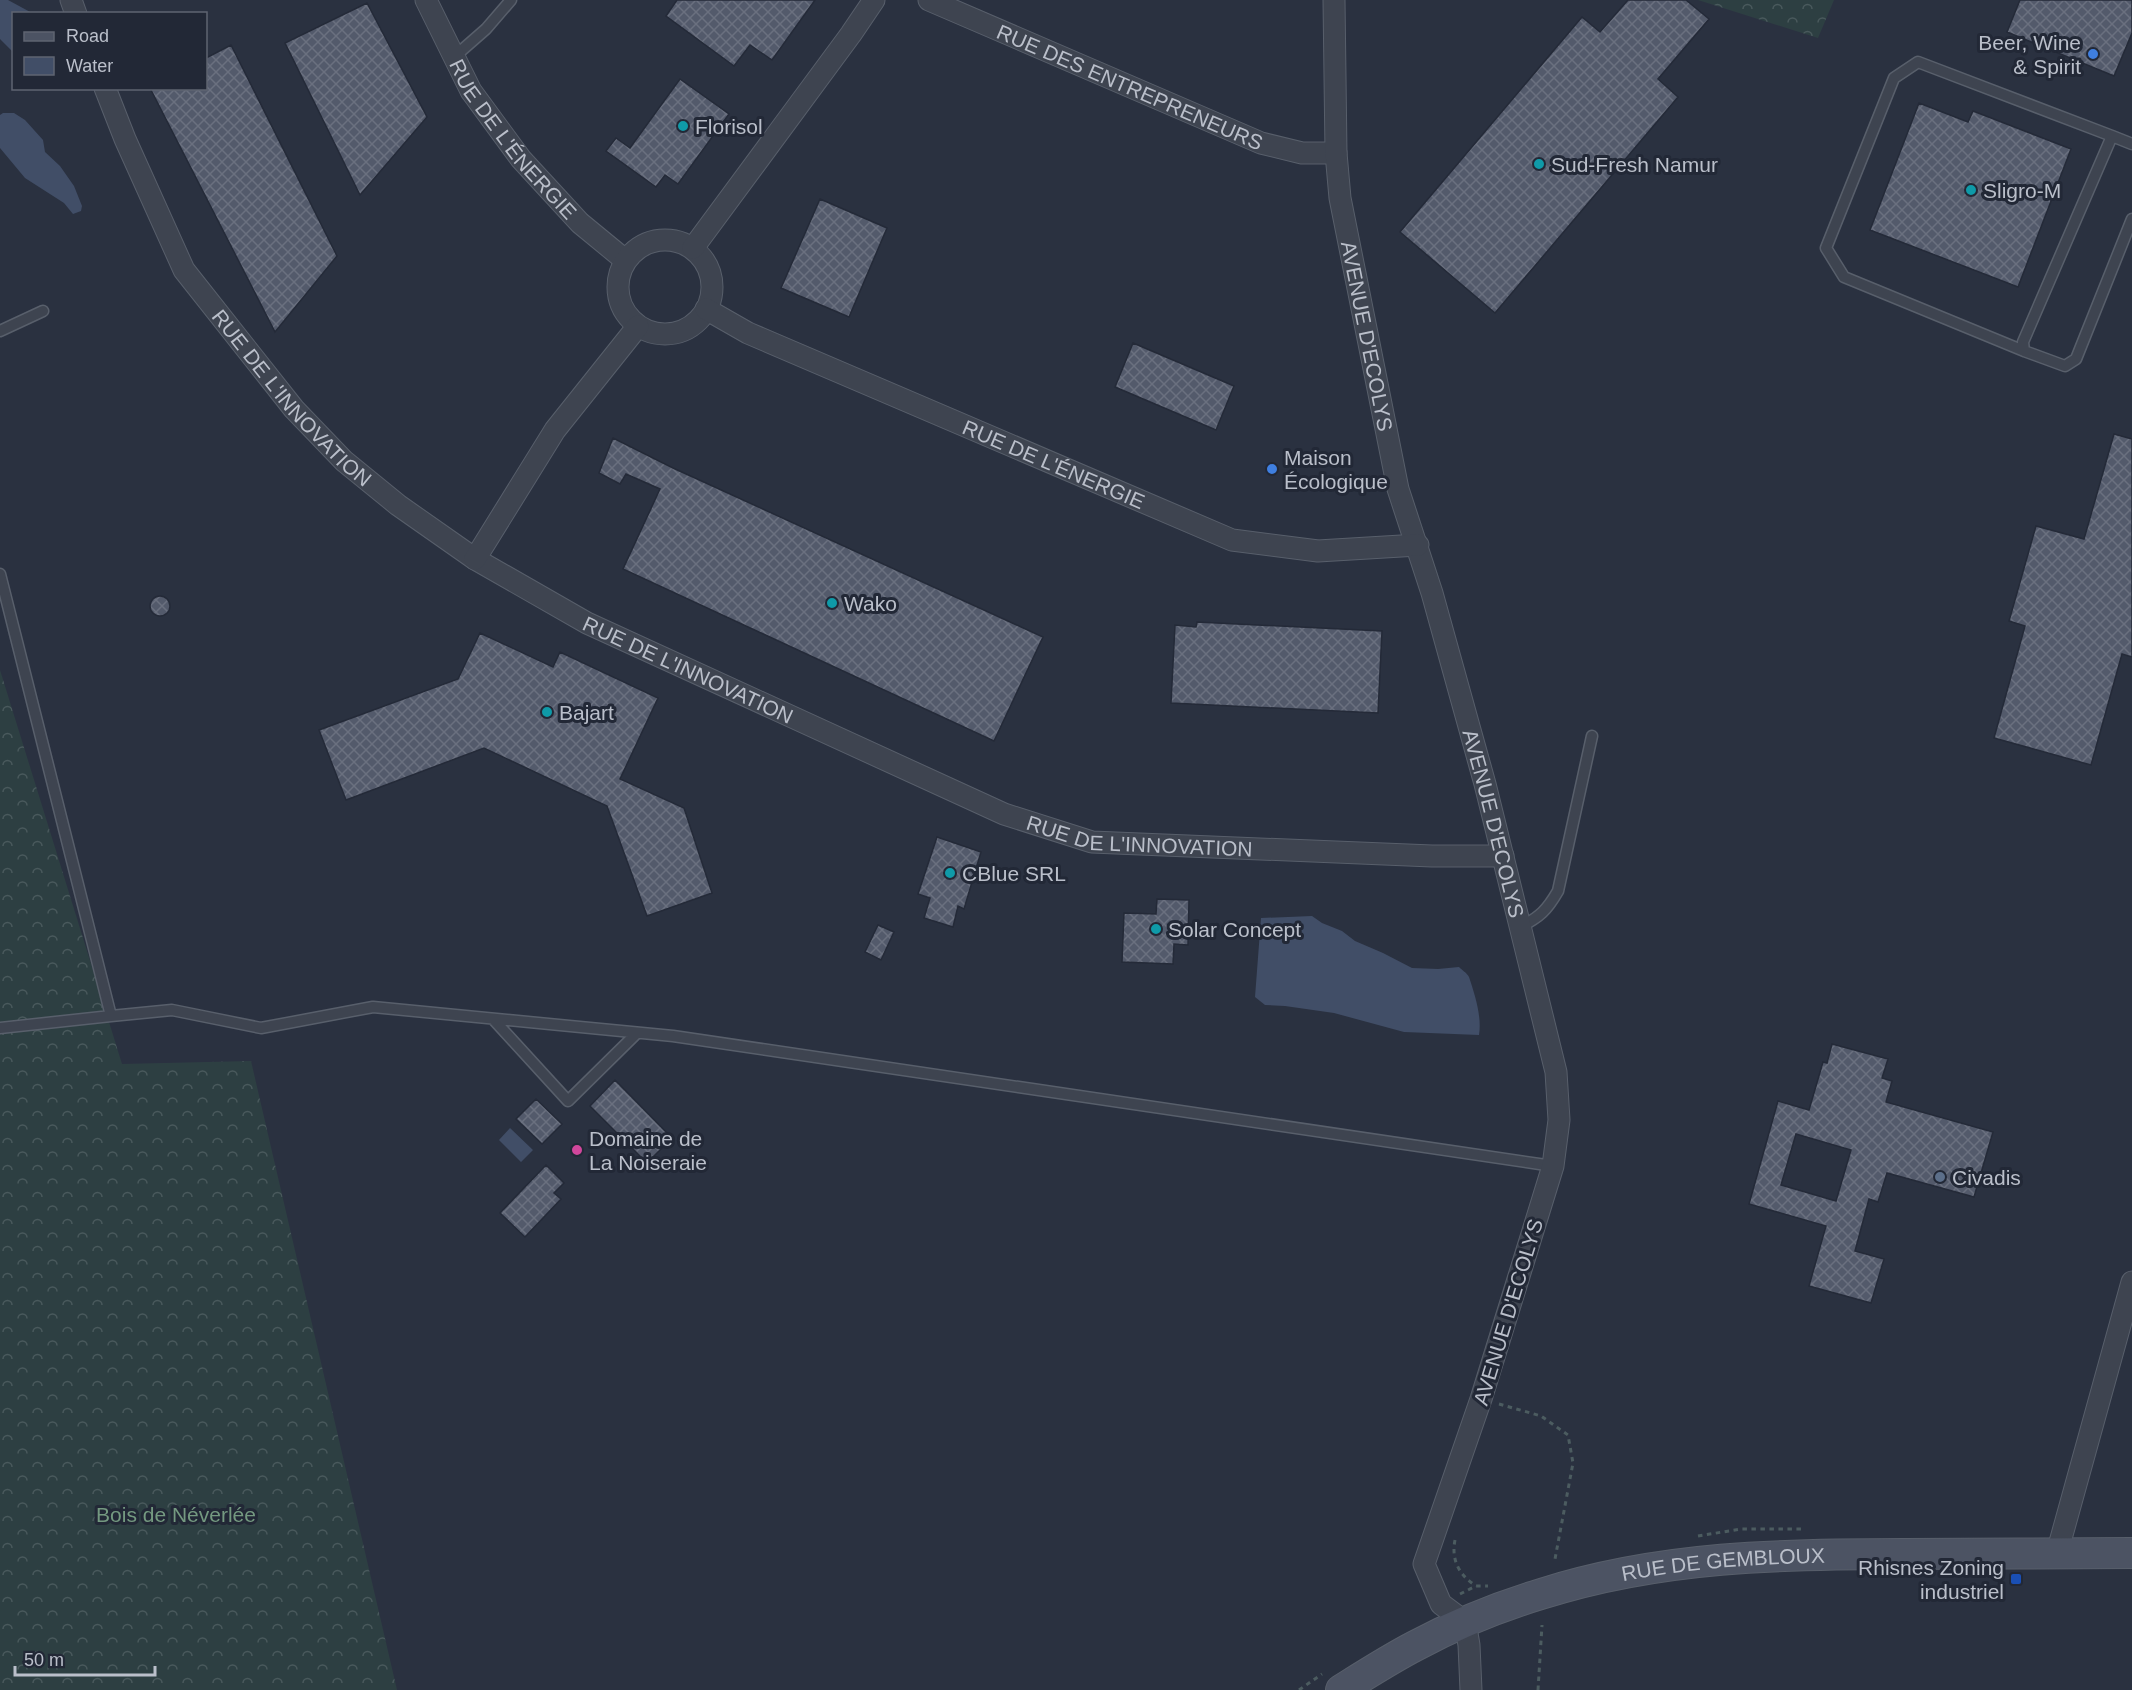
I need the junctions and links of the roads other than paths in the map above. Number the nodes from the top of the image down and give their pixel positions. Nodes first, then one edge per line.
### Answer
1 (426, 0) edge
2 (511, 0) edge
3 (874, 0) edge
4 (929, 0) edge
5 (1334, 0) edge
6 (454, 57) junction
7 (106, 90) edge
8 (2112, 136) junction
9 (2132, 144) edge
10 (1336, 153) junction
11 (2132, 219) edge
12 (693, 248) junction
13 (625, 260) junction
14 (706, 309) junction
15 (43, 311) dead end
16 (638, 326) junction
17 (0, 331) edge
18 (2024, 351) junction
19 (1418, 545) junction
20 (475, 559) junction
21 (0, 574) edge
22 (1592, 736) dead end
23 (1503, 856) junction
24 (1520, 927) junction
25 (111, 1016) junction
26 (493, 1019) junction
27 (0, 1028) edge
28 (637, 1033) junction
29 (1553, 1166) junction
30 (2132, 1282) edge
31 (2057, 1553) junction
32 (2132, 1553) edge
33 (1465, 1622) junction
34 (1341, 1690) edge
35 (1471, 1690) edge

1 - 6 street, RUE DE L'ÉNERGIE
2 - 6 lane
3 - 12 street
4 - 10 street, RUE DES ENTREPRENEURS
5 - 10 street, AVENUE D'ECOLYS
6 - 13 street, RUE DE L'ÉNERGIE
7 - 20 street, RUE DE L'INNOVATION
8 - 9 lane
8 - 18 lane
8 - 18 lane
10 - 19 street, AVENUE D'ECOLYS
11 - 18 lane
12 - 13 street
12 - 14 street
13 - 16 street
14 - 16 street
14 - 19 street, RUE DE L'ÉNERGIE
15 - 17 lane
16 - 20 street
19 - 23 street, AVENUE D'ECOLYS
20 - 23 street, RUE DE L'INNOVATION
21 - 25 lane
22 - 24 lane
23 - 24 street, AVENUE D'ECOLYS
24 - 29 street, AVENUE D'ECOLYS
25 - 26 lane
25 - 27 lane
26 - 28 lane
26 - 28 lane
28 - 29 lane
29 - 33 street, AVENUE D'ECOLYS
30 - 31 street
31 - 32 main road, RUE DE GEMBLOUX
31 - 33 main road, RUE DE GEMBLOUX
33 - 34 main road, RUE DE GEMBLOUX
33 - 35 street

